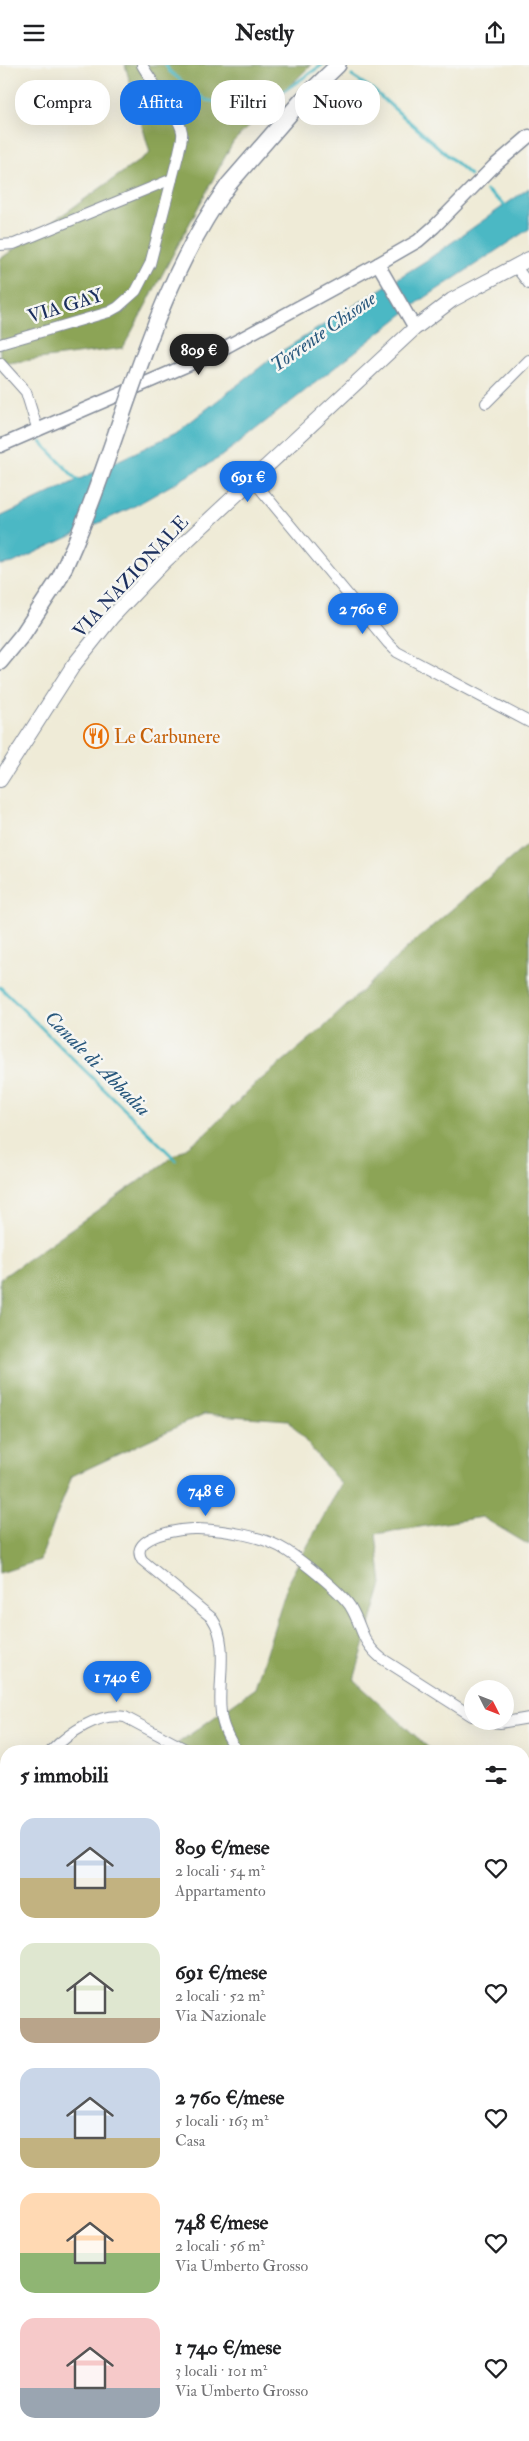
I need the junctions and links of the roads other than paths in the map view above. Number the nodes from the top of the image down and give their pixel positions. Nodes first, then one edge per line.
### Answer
1 (142, 65) edge
2 (338, 65) edge
3 (529, 136) edge
4 (172, 179) junction
5 (0, 245) edge
6 (529, 259) edge
7 (378, 264) junction
8 (515, 266) junction
9 (529, 284) edge
10 (415, 328) junction
11 (0, 344) edge
12 (529, 360) edge
13 (0, 363) edge
14 (486, 403) dead end
15 (38, 431) junction
16 (0, 446) edge
17 (252, 479) junction
18 (41, 608) junction
19 (0, 662) edge
20 (0, 675) edge
21 (529, 722) edge
22 (0, 780) edge
23 (464, 1711) edge
24 (529, 1719) edge
25 (514, 1721) edge
26 (59, 1745) edge
27 (178, 1745) edge
28 (233, 1745) edge

1 - 4 street, VIA GAY
2 - 18 main road, bridge
3 - 7 street
4 - 5 street
4 - 11 street, VIA GAY
6 - 8 main road, VIA NAZIONALE
7 - 10 street
7 - 15 street
8 - 9 street
8 - 10 main road, VIA NAZIONALE
10 - 17 main road, VIA NAZIONALE
12 - 14 street
13 - 15 street
15 - 16 street
17 - 21 street
17 - 22 main road, VIA NAZIONALE
18 - 19 main road
18 - 20 main road
23 - 28 street
24 - 25 street
26 - 27 street

